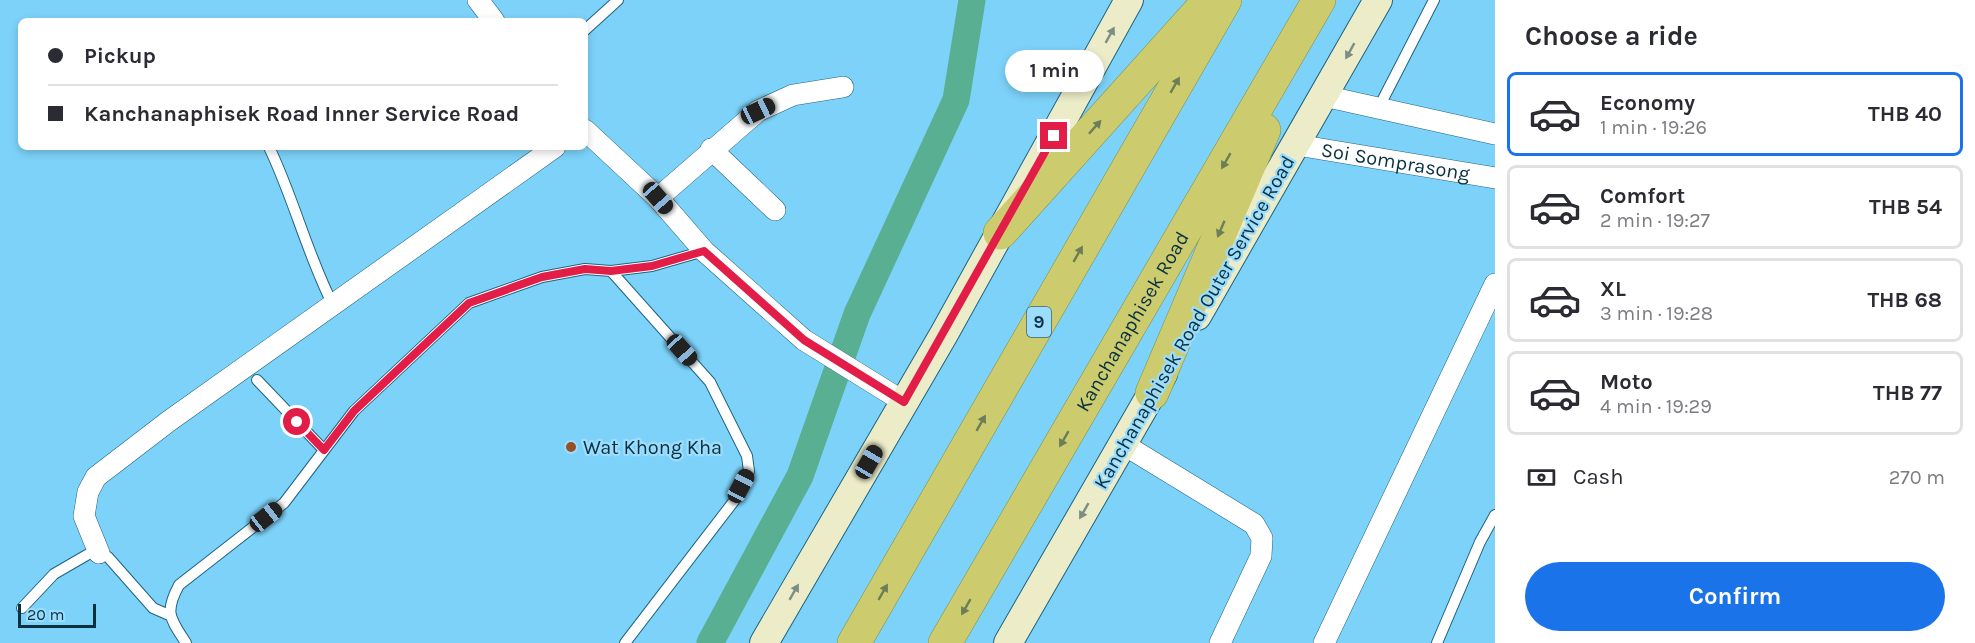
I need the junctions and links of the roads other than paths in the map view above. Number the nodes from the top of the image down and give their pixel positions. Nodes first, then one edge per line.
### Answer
1 (478, 0) edge
2 (618, 0) edge
3 (1129, 0) edge
4 (1210, 0) edge
5 (1225, 0) edge
6 (1378, 0) edge
7 (1434, 0) edge
8 (1319, 1) edge
9 (492, 18) edge
10 (588, 27) edge
11 (843, 87) dead end
12 (1324, 96) junction
13 (1378, 109) junction
14 (588, 133) edge
15 (1495, 134) edge
16 (1298, 145) junction
17 (711, 149) junction
18 (270, 150) edge
19 (551, 150) edge
20 (1495, 178) edge
21 (658, 198) junction
22 (775, 210) dead end
23 (1000, 233) junction
24 (704, 251) junction
25 (611, 271) junction
26 (1495, 284) edge
27 (333, 305) junction
28 (257, 380) dead end
29 (1152, 393) junction
30 (904, 402) junction
31 (1123, 444) junction
32 (324, 450) junction
33 (1495, 515) edge
34 (99, 553) junction
35 (22, 608) dead end
36 (169, 615) junction
37 (186, 643) edge
38 (625, 643) edge
39 (764, 643) edge
40 (854, 643) edge
41 (945, 643) edge
42 (1008, 643) edge
43 (1220, 643) edge
44 (1324, 643) edge
45 (1437, 643) edge

1 - 9 street
2 - 10 lane
23 -> 3 main road
23 -> 4 highway
40 -> 5 highway, 9
6 -> 12 main road, Kanchanaphisek Road Outer Service Road
7 - 13 lane
8 -> 29 highway
8 -> 41 highway, Kanchanaphisek Road
11 - 17 street
12 - 13 street
12 - 16 main road, Kanchanaphisek Road Outer Service Road
13 - 15 street
14 - 21 street
16 - 20 street, Soi Somprasong
16 - 29 main road, Kanchanaphisek Road Outer Service Road
17 - 21 street
17 - 22 street
18 - 27 lane
19 - 27 street
21 - 24 street
23 - 30 main road
24 - 25 lane
24 - 30 street
25 - 32 lane
25 - 38 lane
26 - 44 street
27 - 34 street
28 - 32 lane
29 - 31 main road, Kanchanaphisek Road Outer Service Road
39 -> 30 main road
31 -> 42 main road, Kanchanaphisek Road Outer Service Road
31 - 43 street
32 - 36 lane
33 - 45 lane
34 - 35 lane
34 - 36 lane
36 - 37 lane

